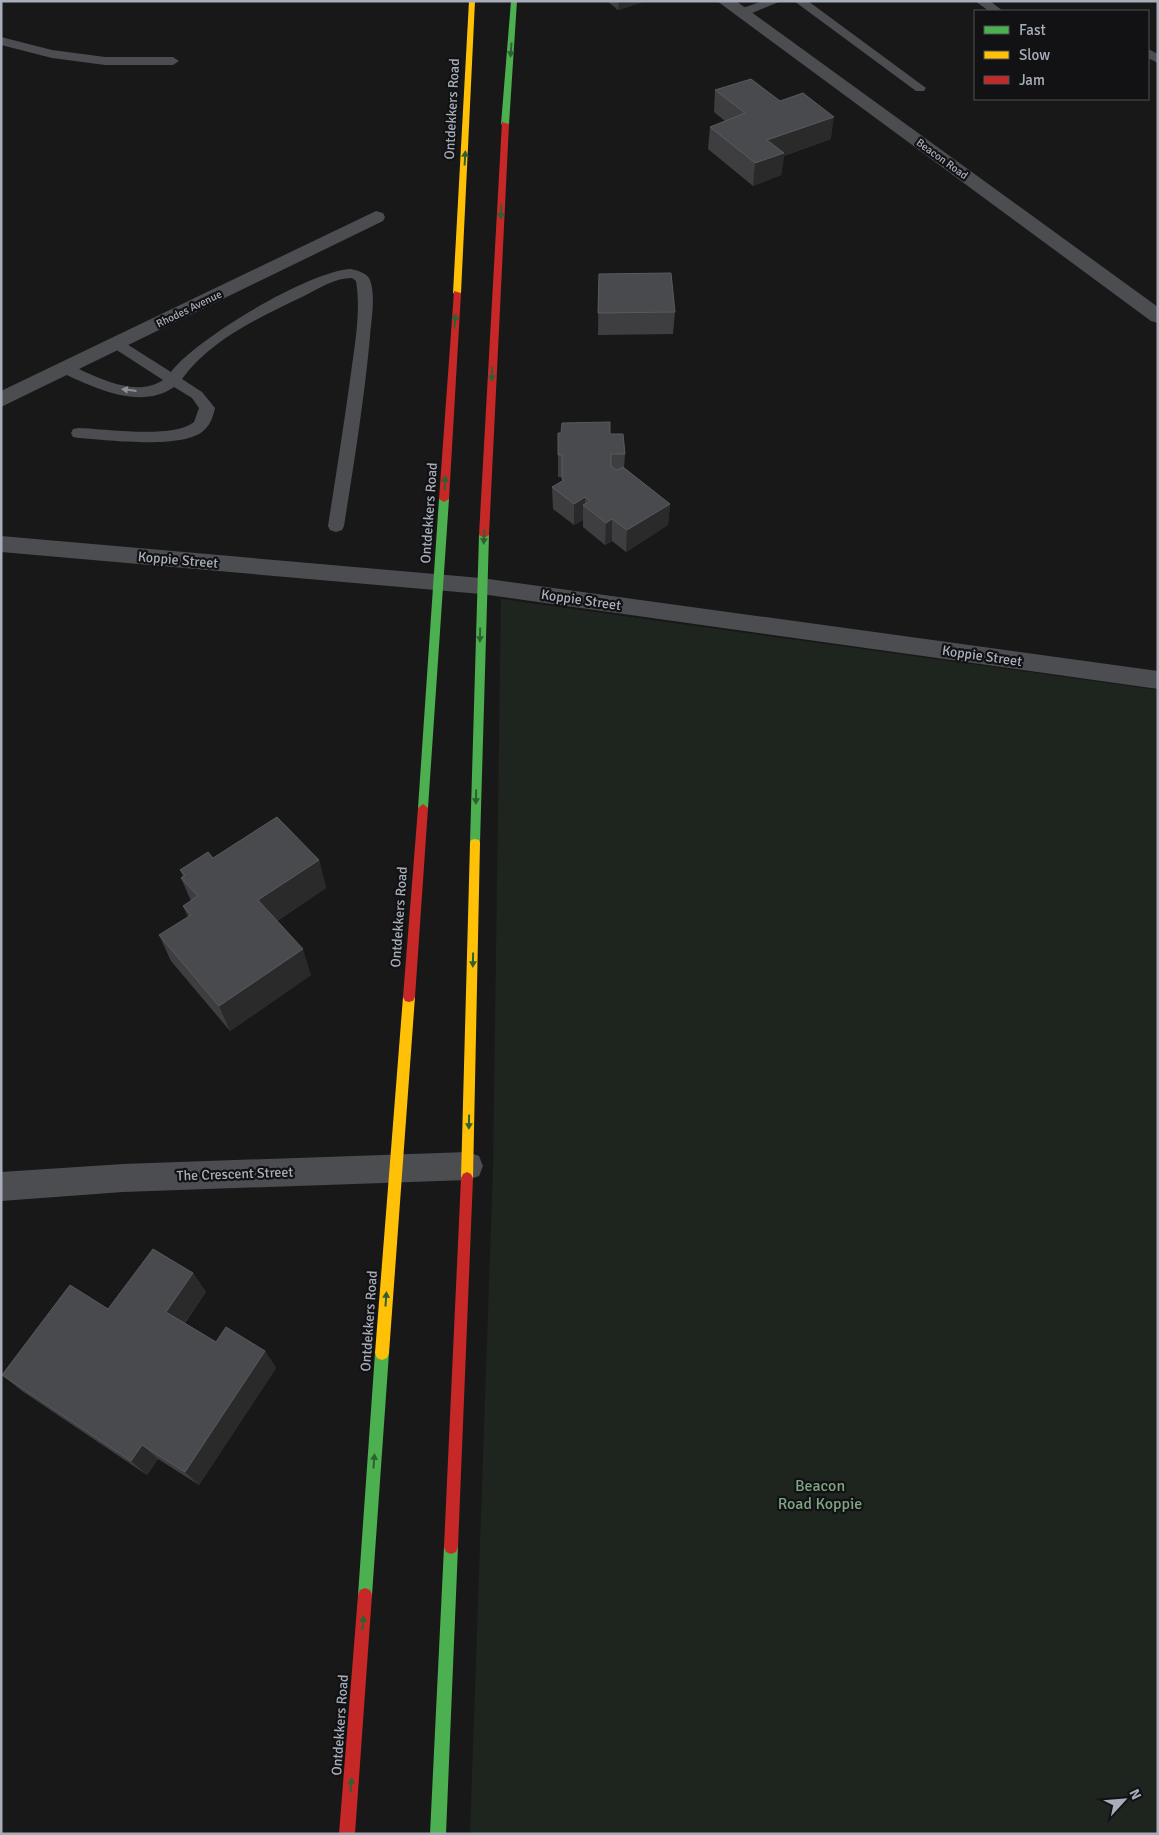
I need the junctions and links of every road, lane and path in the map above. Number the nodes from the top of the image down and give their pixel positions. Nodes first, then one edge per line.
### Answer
1 (472, 1) edge
2 (514, 1) edge
3 (725, 1) edge
4 (775, 1) edge
5 (800, 1) edge
6 (981, 1) edge
7 (995, 10) edge
8 (741, 12) junction
9 (1, 41) edge
10 (173, 61) dead end
11 (920, 88) dead end
12 (376, 218) dead end
13 (1158, 317) edge
14 (117, 344) junction
15 (66, 369) junction
16 (175, 380) junction
17 (1, 400) edge
18 (79, 433) dead end
19 (336, 526) dead end
20 (1, 544) edge
21 (439, 584) junction
22 (481, 586) junction
23 (1158, 680) edge
24 (468, 1166) junction
25 (395, 1168) junction
26 (1, 1186) edge
27 (347, 1834) edge
28 (438, 1834) edge

21 -> 1 main road, Ontdekkers Road
2 -> 22 main road
3 - 8 street, Beacon Road
4 - 8 lane
5 - 11 lane
6 - 7 lane
8 - 13 street, Beacon Road
9 - 10 lane
12 - 14 street, Rhodes Avenue
14 - 15 street, Rhodes Avenue
14 - 16 lane
16 -> 15 lane
15 - 17 street, Rhodes Avenue
16 - 18 lane
16 - 19 lane
20 - 21 street, Koppie Street
21 - 22 street, Koppie Street
21 - 25 main road, Ontdekkers Road
22 - 23 street, Koppie Street
22 -> 24 main road
24 - 25 street, The Crescent Street
24 - 28 main road
25 - 26 street, The Crescent Street
27 -> 25 main road, Ontdekkers Road

